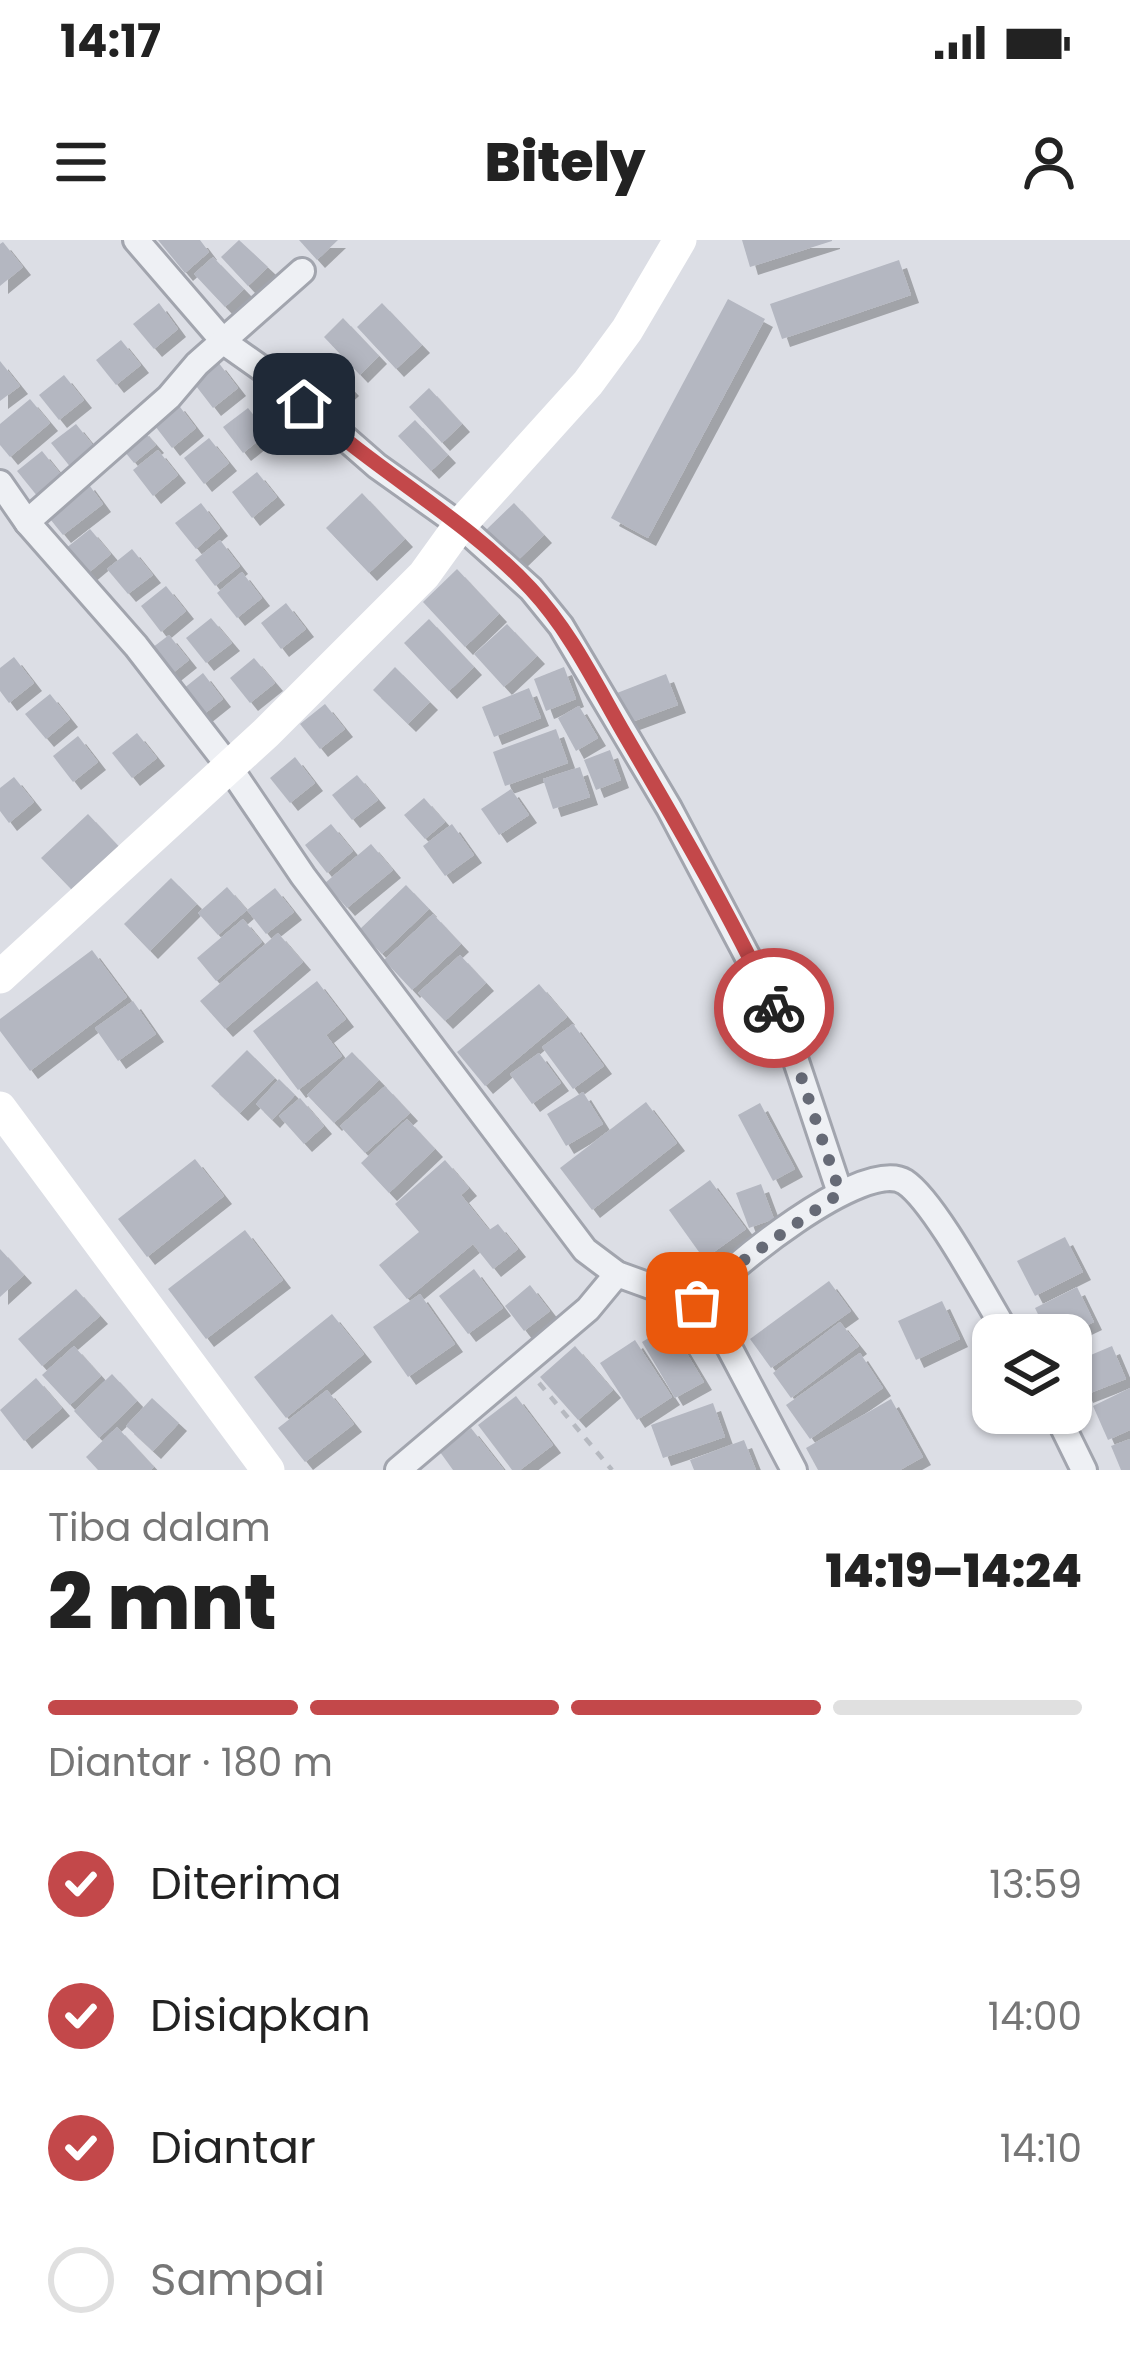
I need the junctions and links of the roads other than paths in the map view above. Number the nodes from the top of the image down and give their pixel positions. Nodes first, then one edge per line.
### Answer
1 (136, 240) edge
2 (680, 240) edge
3 (302, 271) dead end
4 (224, 342) junction
5 (0, 483) edge
6 (27, 522) junction
7 (460, 525) junction
8 (228, 765) junction
9 (0, 977) edge
10 (0, 1108) edge
11 (840, 1193) junction
12 (616, 1274) junction
13 (697, 1303) junction
14 (995, 1314) edge
15 (1066, 1434) edge
16 (268, 1470) edge
17 (398, 1470) edge
18 (794, 1470) edge
19 (1084, 1470) edge

1 - 4 street
2 - 7 street
3 - 4 street
4 - 6 street
4 - 7 street
5 - 6 street
6 - 8 street
7 - 8 street
7 - 11 street
8 - 9 street
8 - 12 street
10 - 16 street
11 - 13 street
11 - 14 street
12 - 13 street
12 - 17 street
13 - 18 street
15 - 19 street

